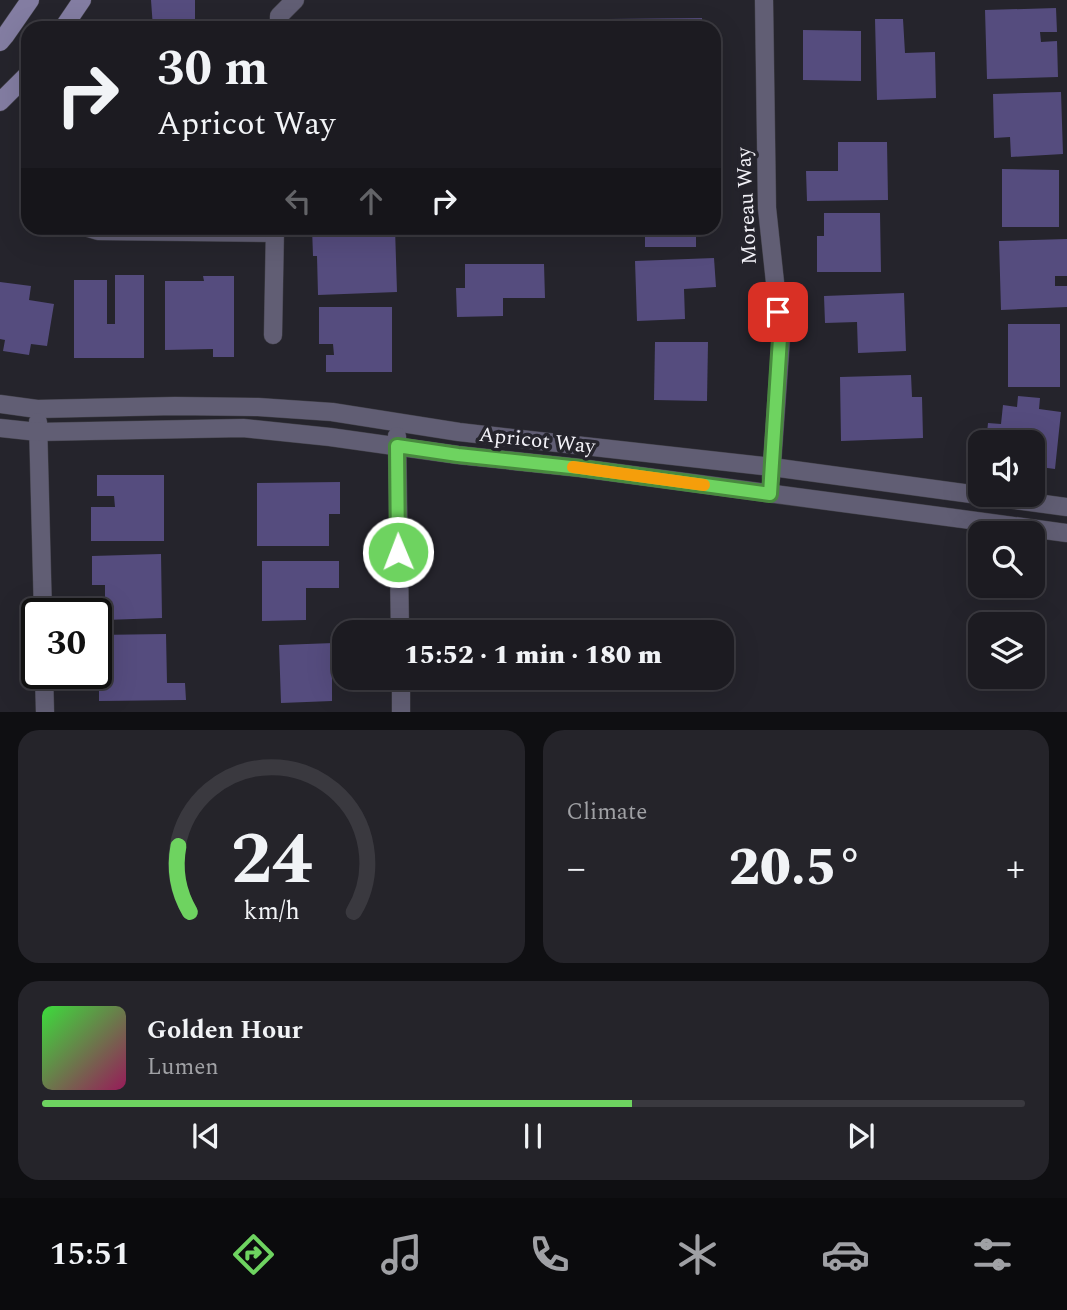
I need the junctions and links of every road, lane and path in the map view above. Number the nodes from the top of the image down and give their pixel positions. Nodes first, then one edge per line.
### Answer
1 (30, 0) edge
2 (82, 0) edge
3 (295, 0) edge
4 (764, 0) edge
5 (68, 21) edge
6 (279, 21) edge
7 (0, 42) edge
8 (21, 81) edge
9 (0, 102) edge
10 (275, 235) edge
11 (273, 335) dead end
12 (0, 404) edge
13 (37, 409) junction
14 (398, 422) junction
15 (0, 428) edge
16 (38, 432) junction
17 (397, 446) junction
18 (772, 467) junction
19 (770, 494) junction
20 (1067, 507) edge
21 (1067, 533) edge
22 (43, 598) edge
23 (400, 620) edge
24 (44, 689) edge
25 (401, 690) edge
26 (45, 712) edge
27 (401, 712) edge

1 - 7 street
2 - 5 street
3 - 6 street
4 - 18 street, Moreau Way
8 - 9 street
10 - 11 street
12 - 13 street, Apricot Way
13 - 14 street, Apricot Way
13 - 16 street
14 - 17 street
14 - 18 street, Apricot Way
15 - 16 street, Apricot Way
16 - 17 street, Apricot Way
16 - 22 street
17 - 19 street, Apricot Way
17 - 23 street
18 - 19 street, Moreau Way
18 - 20 street, Apricot Way
19 - 21 street, Apricot Way
24 - 26 street
25 - 27 street

